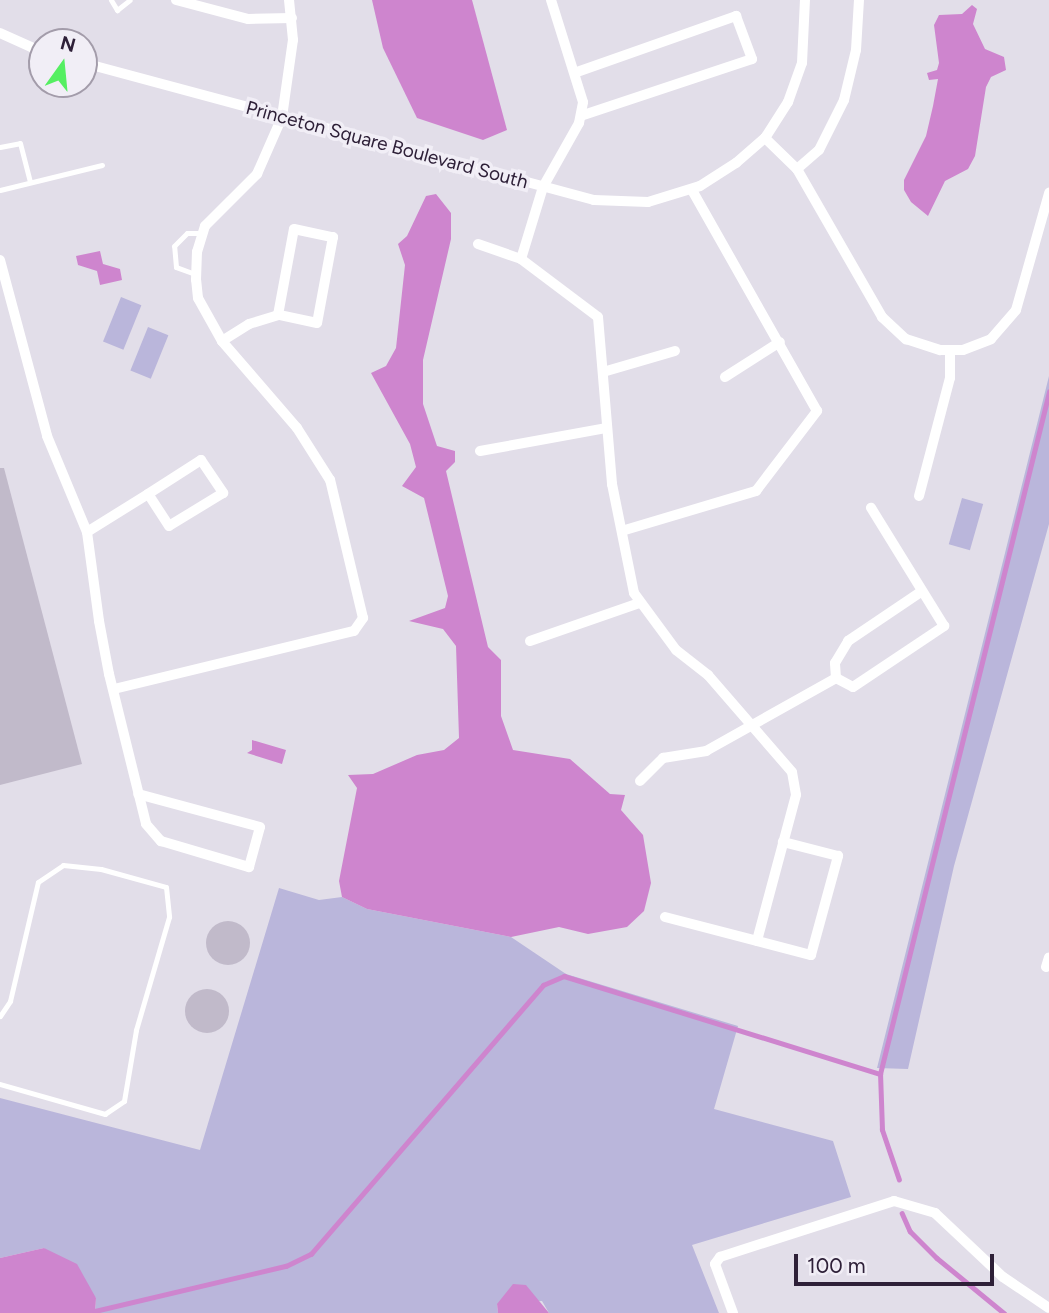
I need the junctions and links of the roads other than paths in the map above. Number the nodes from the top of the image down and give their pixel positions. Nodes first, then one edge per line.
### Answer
1 (111, 0) edge
2 (130, 0) edge
3 (176, 0) edge
4 (289, 0) edge
5 (551, 0) edge
6 (806, 0) edge
7 (859, 0) edge
8 (292, 18) junction
9 (0, 34) edge
10 (28, 46) edge
11 (98, 67) edge
12 (577, 72) junction
13 (581, 116) junction
14 (282, 117) junction
15 (765, 138) junction
16 (0, 147) edge
17 (102, 165) dead end
18 (797, 169) junction
19 (30, 182) junction
20 (544, 187) junction
21 (0, 190) edge
22 (692, 190) junction
23 (1049, 193) edge
24 (203, 233) junction
25 (478, 244) dead end
26 (521, 259) junction
27 (0, 260) edge
28 (195, 274) junction
29 (278, 315) junction
30 (222, 341) junction
31 (780, 342) junction
32 (675, 351) dead end
33 (950, 351) junction
34 (603, 372) junction
35 (725, 377) dead end
36 (607, 428) junction
37 (480, 451) dead end
38 (148, 494) junction
39 (919, 496) dead end
40 (871, 508) dead end
41 (625, 530) junction
42 (88, 532) junction
43 (922, 591) junction
44 (639, 603) junction
45 (530, 641) dead end
46 (836, 678) junction
47 (114, 689) junction
48 (750, 723) junction
49 (640, 781) dead end
50 (138, 794) junction
51 (783, 842) junction
52 (665, 917) dead end
53 (757, 941) junction
54 (0, 1016) edge
55 (0, 1083) edge
56 (1049, 1308) edge
57 (733, 1313) edge

1 - 2 lane
3 - 8 street
4 - 8 street
5 - 12 street
6 - 15 street, Princeton Square Boulevard South
7 - 18 street
8 - 14 street
9 - 10 street
11 - 14 street, Princeton Square Boulevard South
12 - 13 street
12 - 13 street
13 - 20 street
14 - 20 street, Princeton Square Boulevard South
14 - 24 street
15 - 18 street
15 - 22 street, Princeton Square Boulevard South
16 - 19 lane
17 - 19 lane
18 - 33 street
19 - 21 lane
20 - 22 street, Princeton Square Boulevard South
20 - 26 street
22 - 31 street
23 - 33 street
24 - 28 street
24 - 28 lane
25 - 26 street
26 - 34 street
27 - 42 street
28 - 30 street
29 - 29 street
29 - 30 street
30 - 47 street
31 - 35 street
31 - 41 street
32 - 34 street
33 - 39 street
34 - 36 street
36 - 37 street
36 - 41 street
38 - 38 street
38 - 42 street
40 - 43 street
41 - 44 street
42 - 47 street
43 - 46 street
43 - 46 street
44 - 45 street
44 - 48 street
46 - 48 street
47 - 50 street
48 - 49 street
48 - 51 street
50 - 50 street
51 - 53 street
51 - 53 street
52 - 53 street
54 - 55 lane
56 - 57 street

